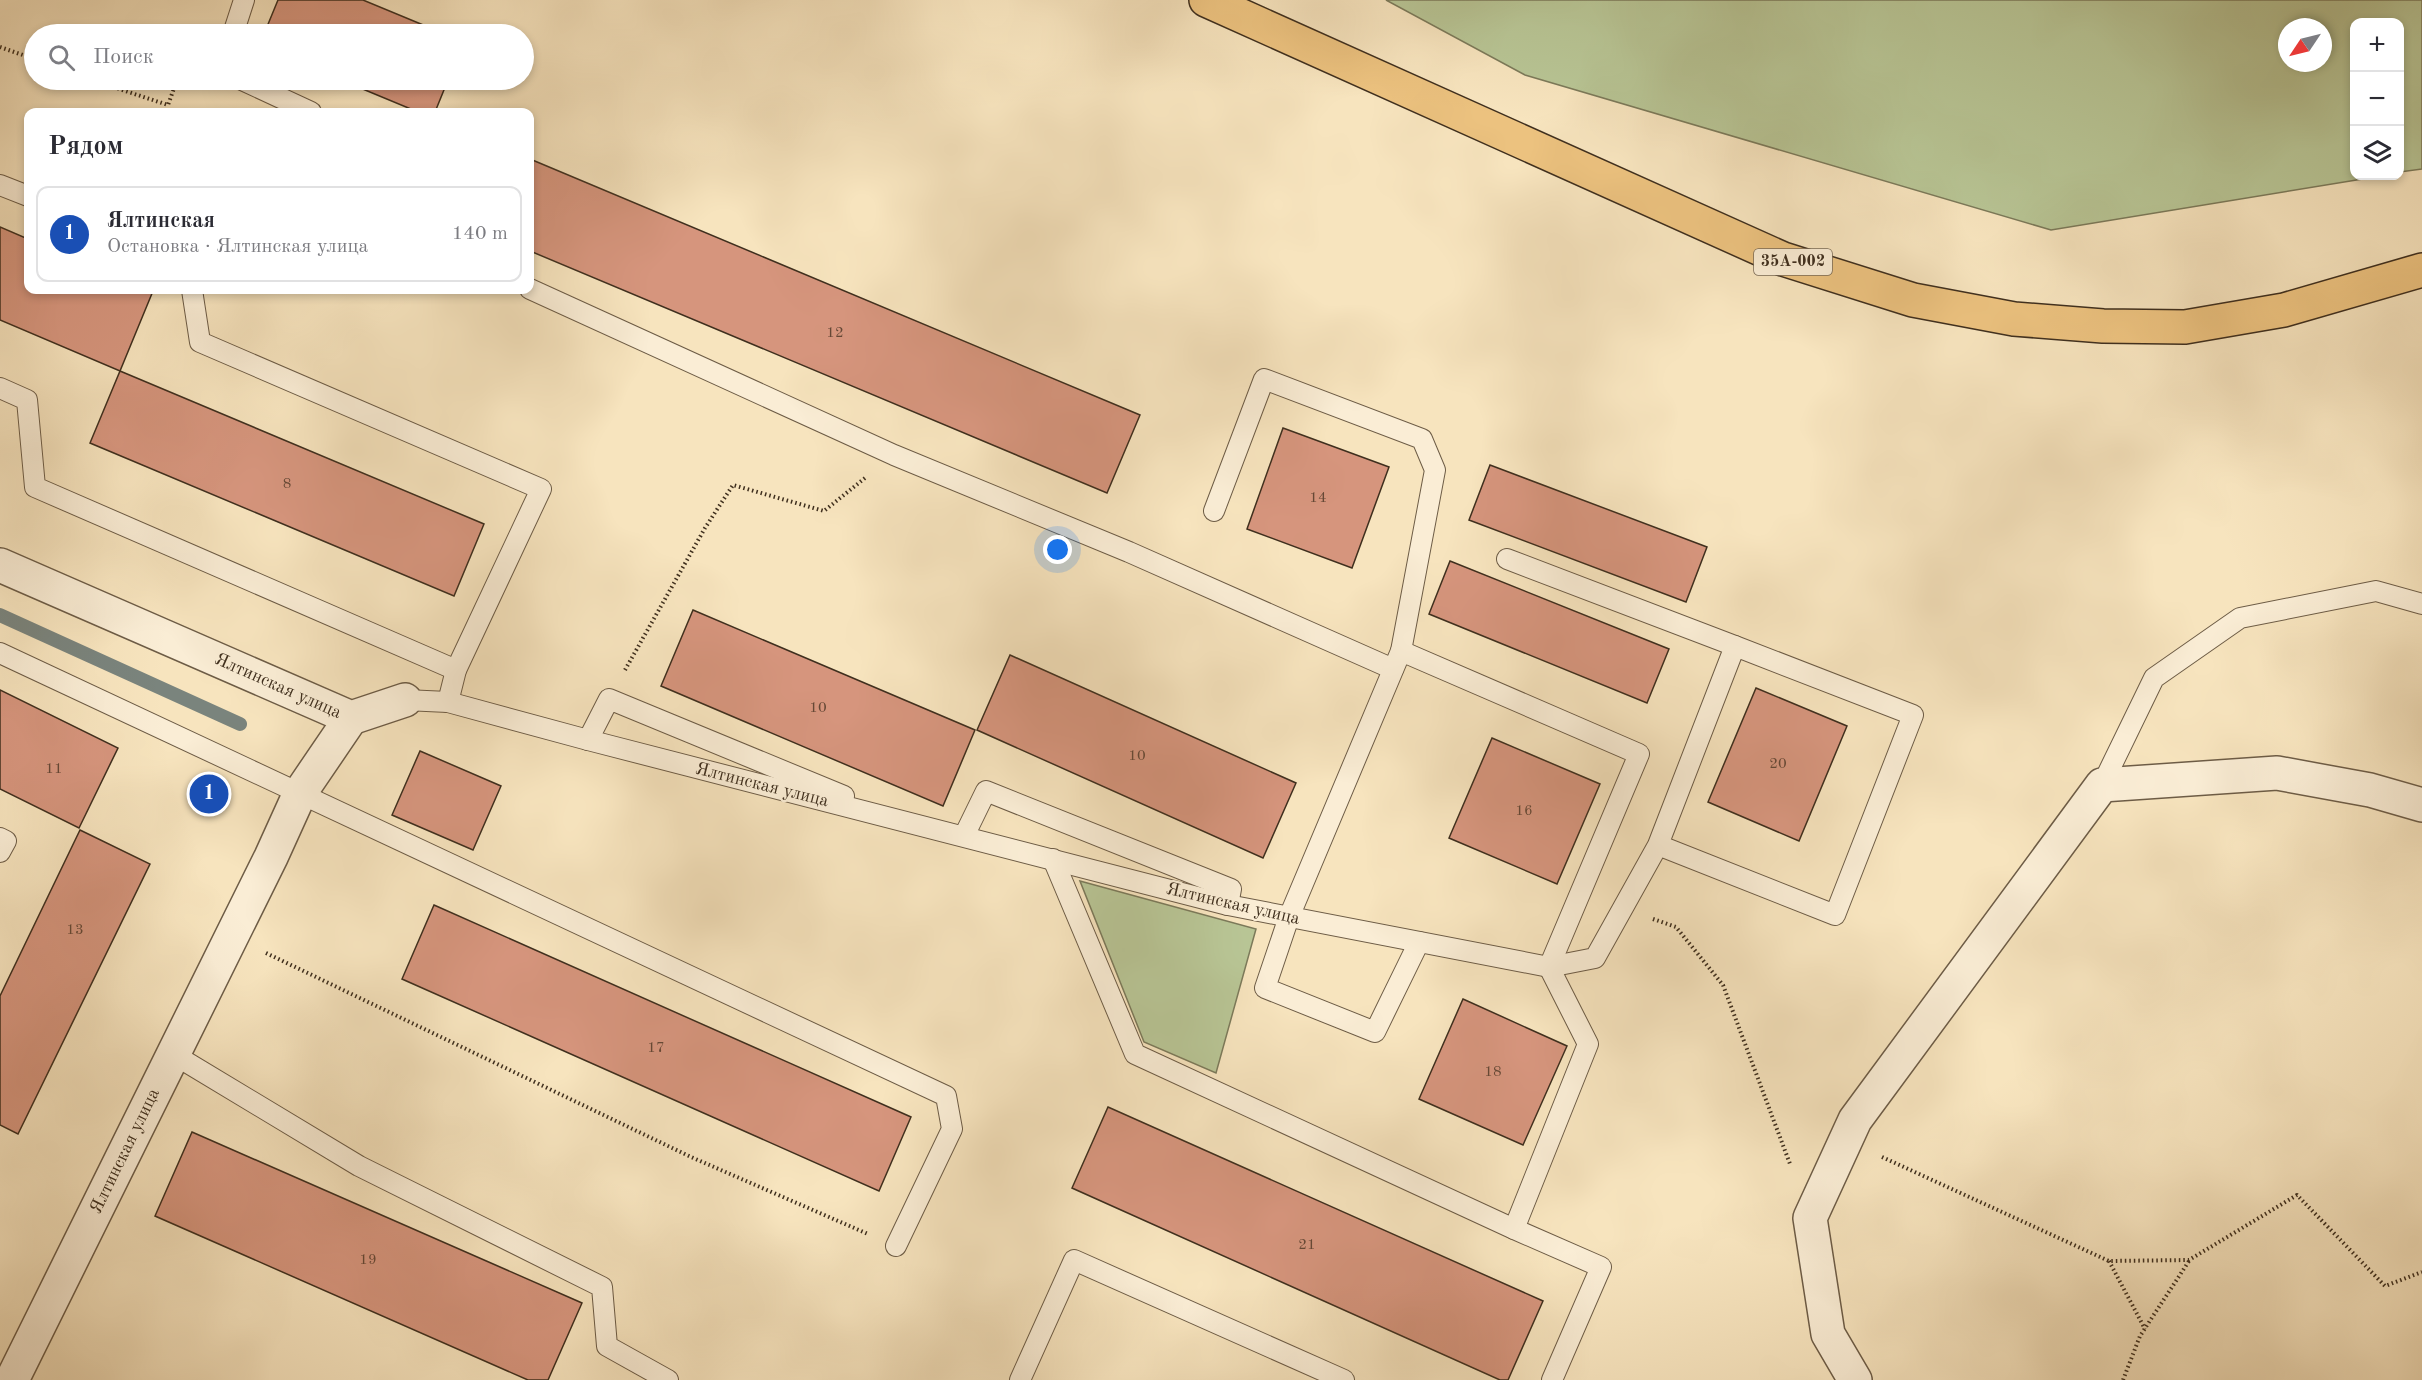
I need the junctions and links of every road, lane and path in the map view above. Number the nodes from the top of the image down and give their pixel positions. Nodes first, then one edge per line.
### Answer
1 (244, 0) edge
2 (1206, 0) edge
3 (236, 24) edge
4 (0, 47) edge
5 (24, 55) edge
6 (122, 90) edge
7 (173, 90) edge
8 (264, 90) edge
9 (302, 108) edge
10 (0, 184) edge
11 (24, 194) edge
12 (2422, 270) edge
13 (534, 291) edge
14 (193, 294) edge
15 (0, 388) edge
16 (894, 454) junction
17 (1214, 511) dead end
18 (1507, 559) dead end
19 (0, 564) edge
20 (2422, 604) edge
21 (1735, 646) junction
22 (0, 653) edge
23 (1397, 660) junction
24 (456, 670) junction
25 (609, 699) junction
26 (405, 700) joint
27 (448, 702) junction
28 (351, 718) junction
29 (588, 740) junction
30 (2102, 785) junction
31 (300, 793) junction
32 (2422, 805) edge
33 (911, 823) junction
34 (964, 836) junction
35 (0, 838) edge
36 (1658, 845) junction
37 (0, 852) edge
38 (1053, 860) junction
39 (1228, 905) junction
40 (1623, 909) junction
41 (1289, 917) junction
42 (232, 937) junction
43 (1419, 942) junction
44 (1549, 968) junction
45 (173, 1054) junction
46 (1845, 1140) junction
47 (1810, 1218) junction
48 (1514, 1229) junction
49 (896, 1246) joint
50 (2189, 1260) junction
51 (2109, 1261) junction
52 (2422, 1272) edge
53 (2145, 1329) junction
54 (12, 1380) edge
55 (668, 1380) edge
56 (1020, 1380) edge
57 (1344, 1380) edge
58 (1552, 1380) edge
59 (1855, 1380) edge
60 (2123, 1380) edge

1 - 3 lane
2 - 12 highway, 35А-002
4 - 5 path
6 - 7 path
8 - 9 lane
10 - 11 lane
13 - 16 lane
14 - 24 lane
15 - 24 lane
16 - 23 lane
16 - 25 path
17 - 23 lane
18 - 21 lane
19 - 28 street, Ялтинская улица
20 - 30 lane
21 - 36 lane
21 - 36 lane
22 - 31 lane
23 - 41 lane
23 - 44 lane
24 - 27 lane
25 - 29 lane
25 - 33 lane
26 - 27 lane, Ялтинская улица
26 - 28 street, Ялтинская улица
27 - 29 lane, Ялтинская улица
28 - 31 street, Ялтинская улица
29 - 33 lane, Ялтинская улица
30 - 32 street
30 - 46 street
31 - 42 street, Ялтинская улица
31 - 49 lane
33 - 34 lane, Ялтинская улица
34 - 38 lane, Ялтинская улица
34 - 39 lane
35 - 37 lane
36 - 40 lane
38 - 39 lane, Ялтинская улица
38 - 48 lane
39 - 41 lane, Ялтинская улица
40 - 44 lane
40 - 47 path
41 - 43 lane, Ялтинская улица
41 - 43 lane
42 - 45 street, Ялтинская улица
42 - 49 path
43 - 44 lane, Ялтинская улица
44 - 48 lane
45 - 54 street, Ялтинская улица
45 - 55 lane
46 - 47 street
46 - 51 path
47 - 59 street
48 - 58 lane
50 - 51 path
50 - 52 path
50 - 53 path
51 - 53 path
53 - 60 path
56 - 57 lane

